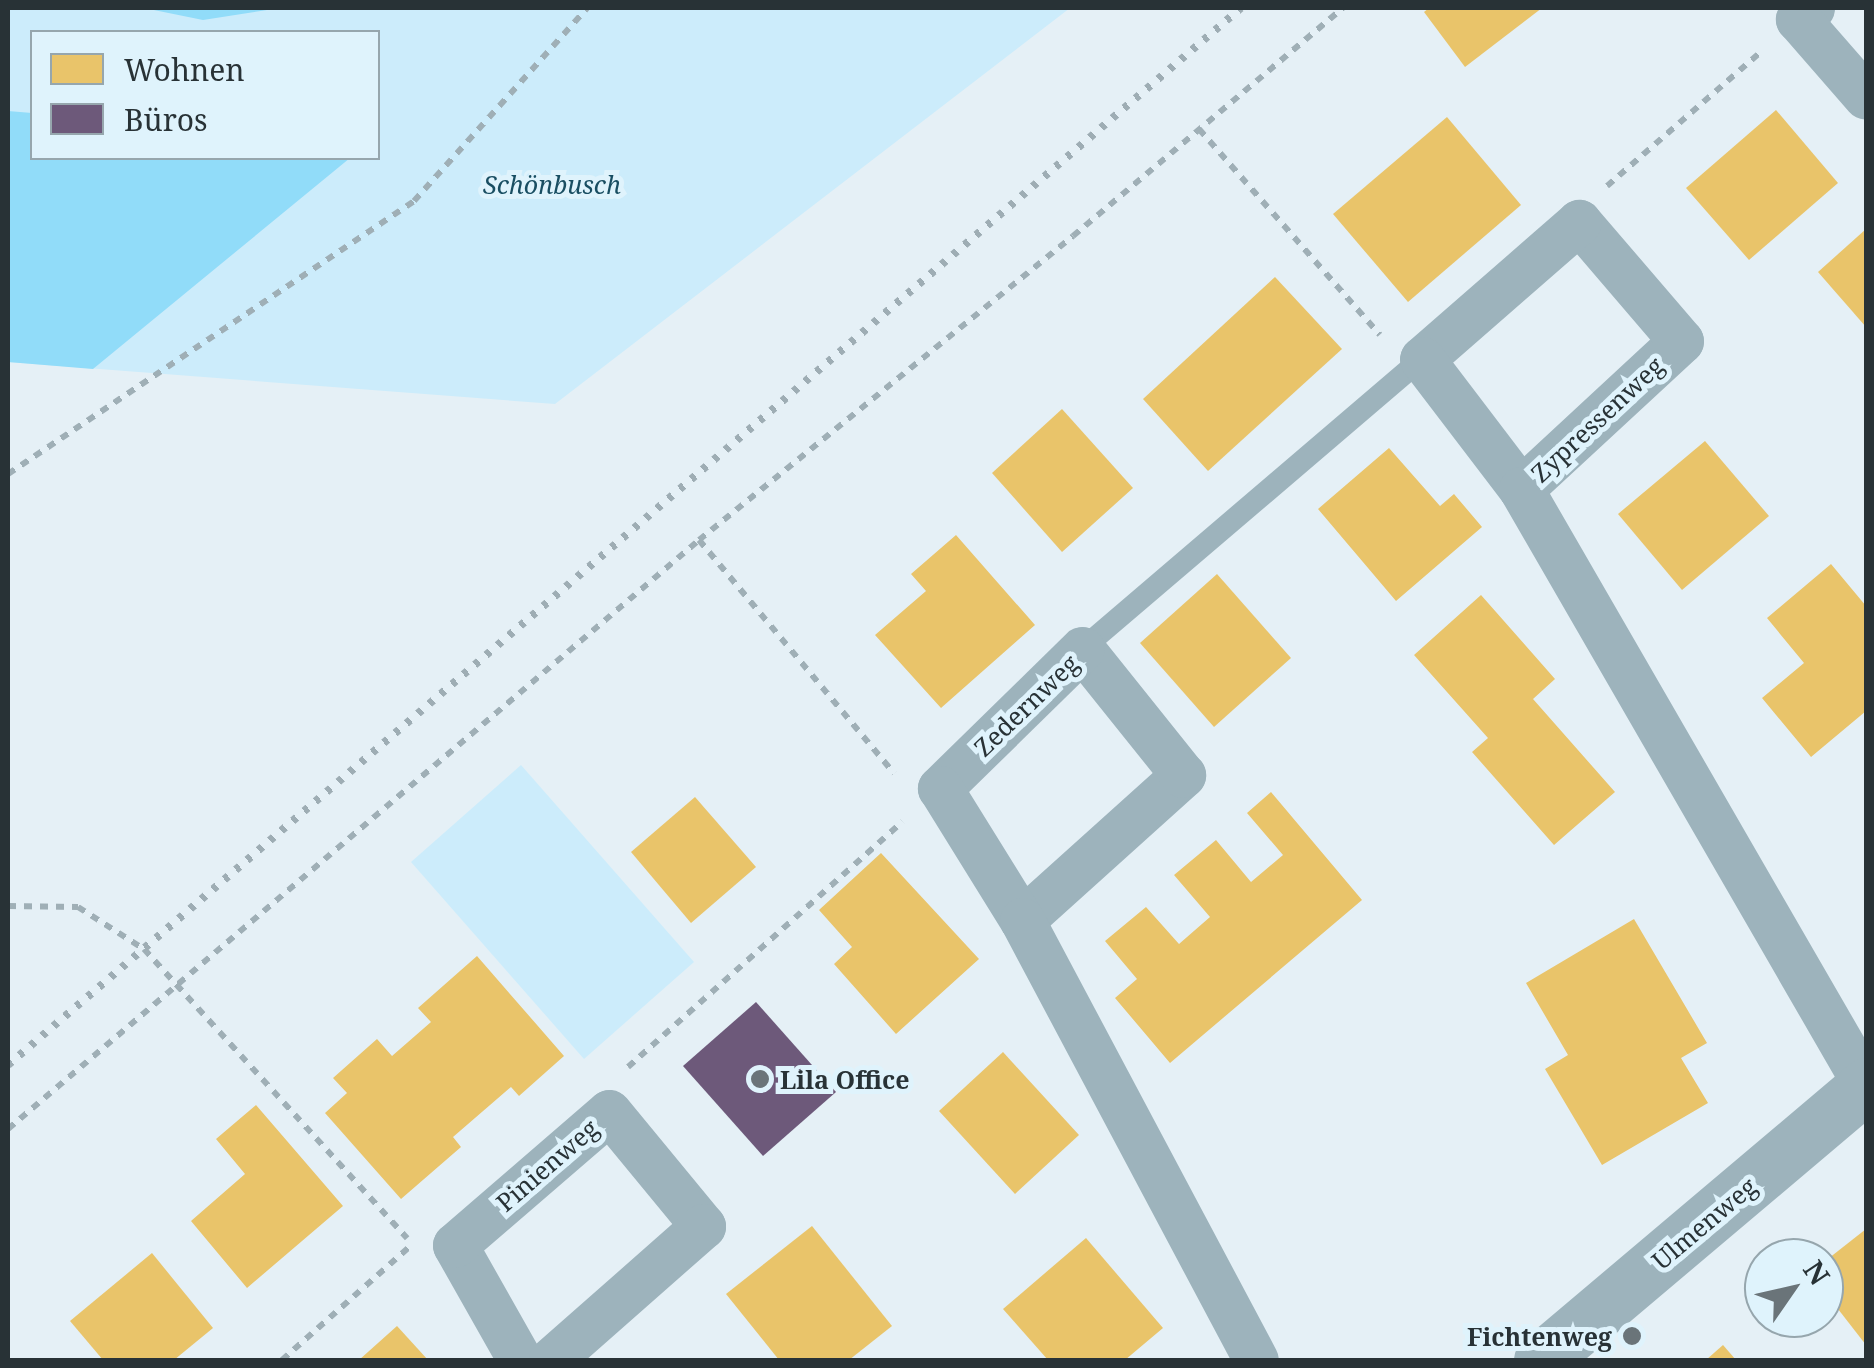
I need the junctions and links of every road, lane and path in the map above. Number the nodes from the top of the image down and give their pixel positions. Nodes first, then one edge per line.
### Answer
1 (586, 8) edge
2 (1344, 8) edge
3 (1805, 13) edge
4 (1866, 97) edge
5 (1199, 129) junction
6 (1579, 222) junction
7 (1416, 364) junction
8 (8, 474) edge
9 (1521, 488) junction
10 (698, 540) junction
11 (1082, 650) junction
12 (930, 797) junction
13 (8, 906) edge
14 (1022, 920) junction
15 (175, 988) junction
16 (1866, 1086) edge
17 (609, 1112) junction
18 (8, 1129) edge
19 (282, 1360) edge
20 (520, 1360) edge
21 (551, 1360) edge
22 (1256, 1360) edge
23 (1540, 1360) edge

1 - 8 path
2 - 5 path
3 - 4 street
3 - 6 path
5 - 7 path
5 - 10 path
6 - 7 street
6 - 9 street, Zypressenweg
7 - 9 street, Zypressenweg
7 - 11 lane
9 - 16 street, Zypressenweg
10 - 12 path
10 - 15 path
11 - 12 street, Zedernweg
11 - 14 street, Zedernweg
12 - 14 street
12 - 17 path
13 - 15 path
14 - 22 street
15 - 18 path
15 - 19 path
16 - 23 street, Ulmenweg
17 - 20 street, Pinienweg
17 - 21 street, Pinienweg

